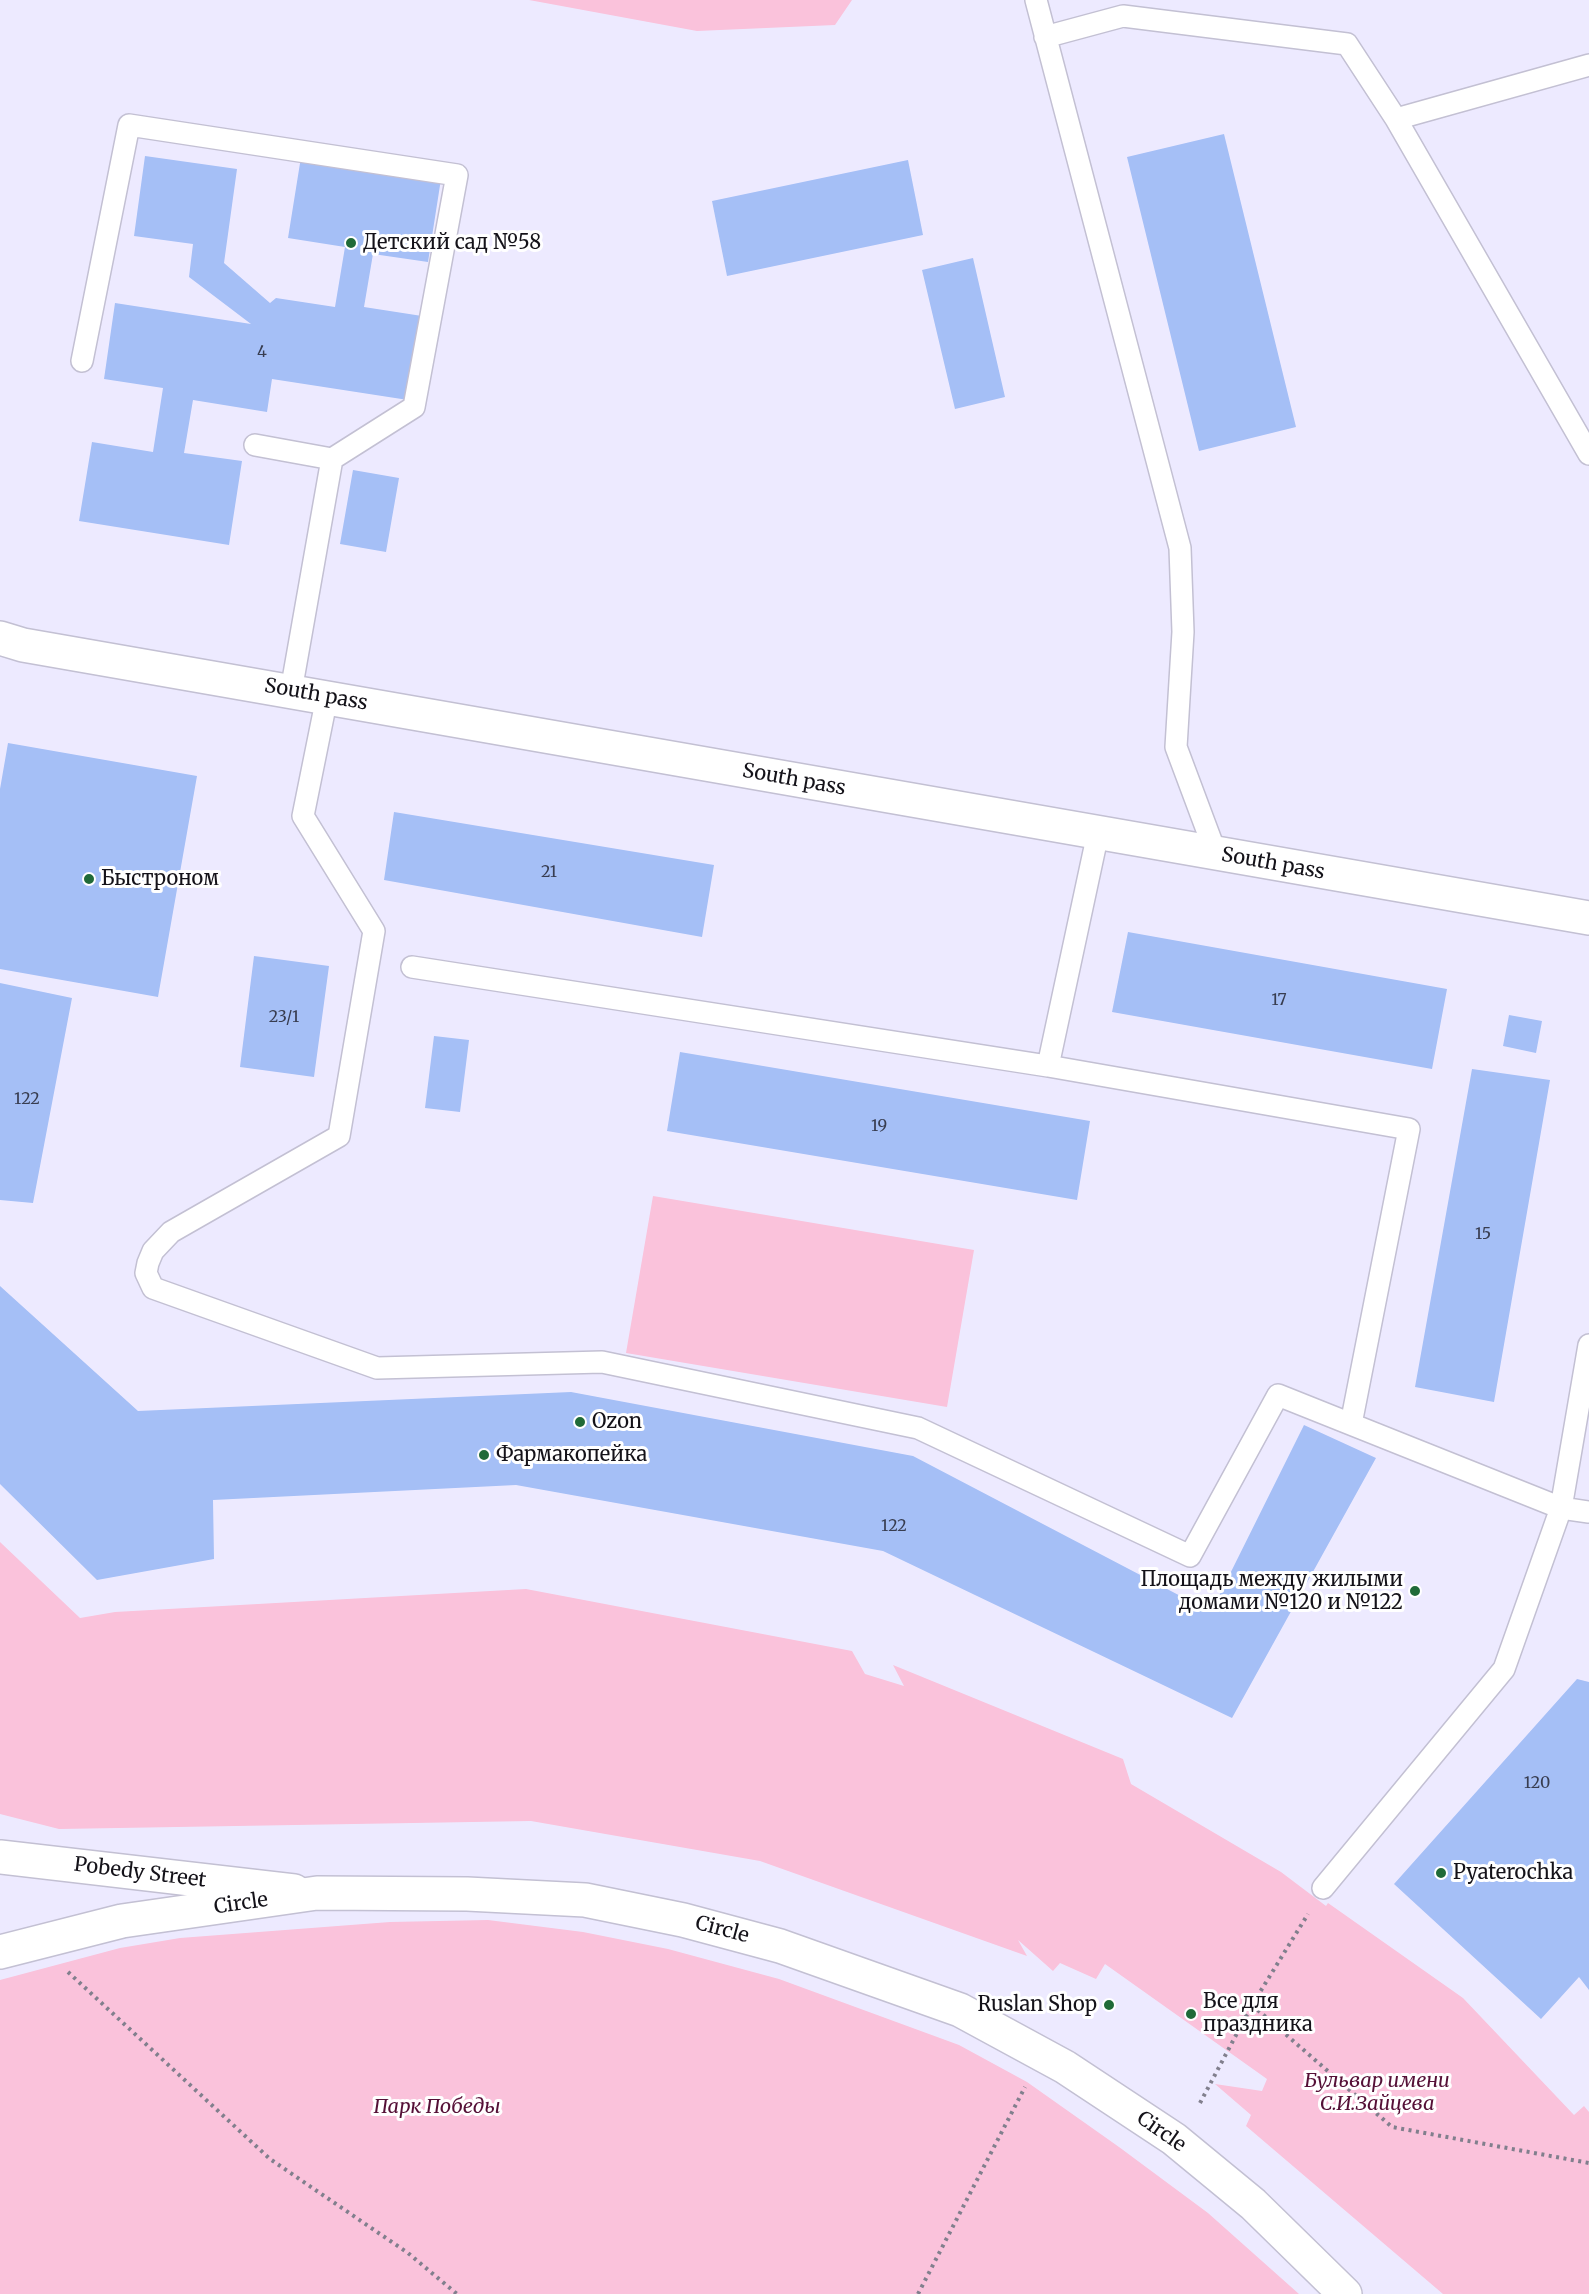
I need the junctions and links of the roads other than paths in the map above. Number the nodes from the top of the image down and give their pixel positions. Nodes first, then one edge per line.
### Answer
1 (1036, 0) edge
2 (1045, 37) junction
3 (1589, 65) edge
4 (1396, 119) junction
5 (82, 361) dead end
6 (255, 445) dead end
7 (1589, 454) edge
8 (332, 459) junction
9 (0, 638) edge
10 (291, 691) junction
11 (327, 697) junction
12 (1098, 833) junction
13 (1216, 854) junction
14 (1589, 918) edge
15 (412, 967) dead end
16 (1048, 1066) junction
17 (1589, 1345) edge
18 (1351, 1424) junction
19 (1561, 1508) junction
20 (1589, 1512) edge
21 (0, 1857) edge
22 (1323, 1888) road end
23 (317, 1893) junction
24 (0, 1952) edge
25 (1345, 2294) edge

1 - 2 lane
2 - 4 lane
2 - 13 lane
3 - 4 lane
4 - 7 lane
5 - 8 lane
6 - 8 lane
8 - 10 lane
9 - 10 street, South pass
10 - 11 street, South pass
11 - 12 street, South pass
11 - 18 lane
12 - 13 street, South pass
12 - 16 lane
13 - 14 street, South pass
15 - 16 lane
16 - 18 lane
17 - 19 lane
18 - 19 lane
19 - 20 lane
19 - 22 lane
21 - 23 street, Pobedy Street
23 - 24 street, Circle
23 - 25 street, Circle

